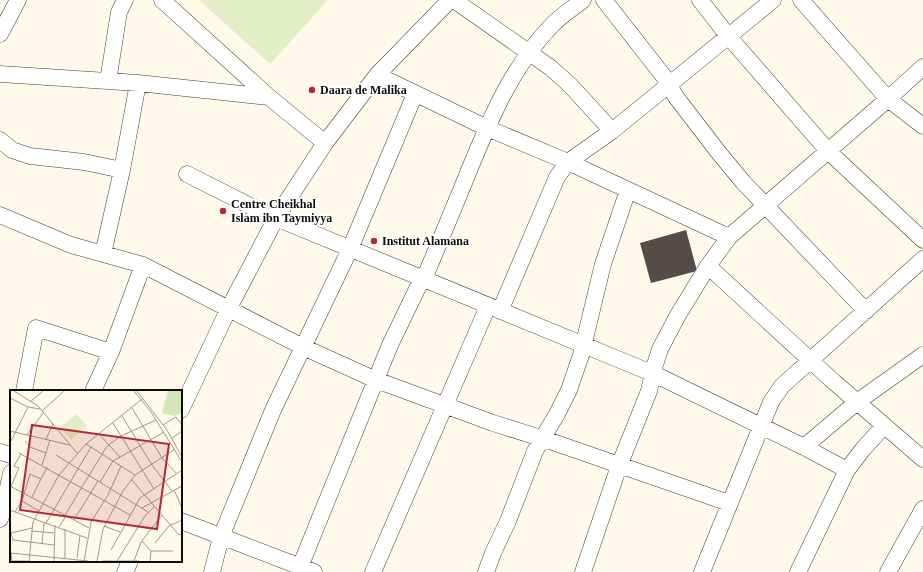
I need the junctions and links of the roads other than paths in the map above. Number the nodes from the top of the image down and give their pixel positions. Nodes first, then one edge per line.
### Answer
1 (18, 0) edge
2 (125, 0) edge
3 (162, 0) edge
4 (450, 0) edge
5 (454, 0) edge
6 (583, 0) edge
7 (604, 0) edge
8 (700, 0) edge
9 (773, 0) edge
10 (802, 0) edge
11 (0, 34) edge
12 (729, 37) junction
13 (529, 52) junction
14 (923, 68) edge
15 (0, 74) edge
16 (377, 76) junction
17 (108, 81) junction
18 (138, 83) junction
19 (669, 85) junction
20 (415, 94) junction
21 (269, 97) junction
22 (888, 99) junction
23 (923, 126) edge
24 (487, 128) junction
25 (612, 131) junction
26 (0, 140) edge
27 (326, 143) junction
28 (828, 151) junction
29 (568, 162) junction
30 (122, 170) junction
31 (187, 174) dead end
32 (628, 190) junction
33 (765, 206) junction
34 (0, 215) edge
35 (276, 218) junction
36 (729, 237) junction
37 (923, 240) edge
38 (350, 249) junction
39 (104, 254) junction
40 (923, 259) edge
41 (143, 265) junction
42 (708, 266) junction
43 (424, 278) junction
44 (229, 308) junction
45 (494, 309) junction
46 (866, 311) junction
47 (583, 344) junction
48 (303, 347) junction
49 (110, 352) junction
50 (923, 355) edge
51 (811, 361) junction
52 (654, 374) junction
53 (376, 380) junction
54 (24, 390) edge
55 (93, 390) edge
56 (857, 402) junction
57 (446, 405) junction
58 (182, 408) edge
59 (762, 426) junction
60 (884, 426) junction
61 (542, 438) junction
62 (804, 446) junction
63 (0, 452) edge
64 (10, 455) edge
65 (923, 459) edge
66 (619, 466) junction
67 (847, 470) junction
68 (10, 480) edge
69 (729, 503) junction
70 (923, 509) edge
71 (5, 515) edge
72 (182, 521) edge
73 (221, 537) junction
74 (309, 570) edge
75 (212, 572) edge
76 (373, 572) edge
77 (486, 572) edge
78 (583, 572) edge
79 (702, 572) edge
80 (798, 572) edge
81 (888, 572) edge

1 - 11 street
2 - 17 street
3 - 21 street
4 - 16 street
5 - 13 street
6 - 13 street
7 - 19 street
8 - 12 street
9 - 12 street
10 - 22 street
12 - 19 street
12 - 28 street
13 - 24 street
13 - 25 street
14 - 22 street
15 - 17 street
16 - 20 street
16 - 27 street
17 - 18 street
18 - 21 street
18 - 30 street
19 - 25 street
19 - 33 street
20 - 24 street
20 - 38 street
21 - 27 street
22 - 23 street
22 - 28 street
24 - 29 street
24 - 43 street
25 - 29 street
26 - 30 street
27 - 35 street
28 - 33 street
28 - 37 street
29 - 32 street
29 - 45 street
30 - 39 street
31 - 35 street
32 - 36 street
32 - 47 street
33 - 36 street
33 - 46 street
34 - 39 street
35 - 38 street
35 - 44 street
36 - 42 street
38 - 43 street
38 - 48 street
39 - 41 street
40 - 46 street
41 - 44 street
41 - 49 street
42 - 51 street
42 - 52 street
43 - 45 street
43 - 53 street
44 - 48 street
44 - 58 street
45 - 47 street
45 - 57 street
46 - 51 street
47 - 52 street
47 - 61 street
48 - 53 street
48 - 73 street
49 - 54 street
49 - 55 street
50 - 56 street
51 - 56 street
51 - 59 street
52 - 59 street
52 - 66 street
53 - 57 street
53 - 74 street
56 - 60 street
56 - 62 street
57 - 61 street
57 - 76 street
59 - 62 street
59 - 69 street
60 - 65 street
60 - 67 street
61 - 66 street
61 - 77 street
62 - 67 street
63 - 64 street
66 - 69 street
66 - 78 street
67 - 80 street
68 - 71 street
69 - 79 street
70 - 81 street
72 - 73 street
73 - 74 street
73 - 75 street

